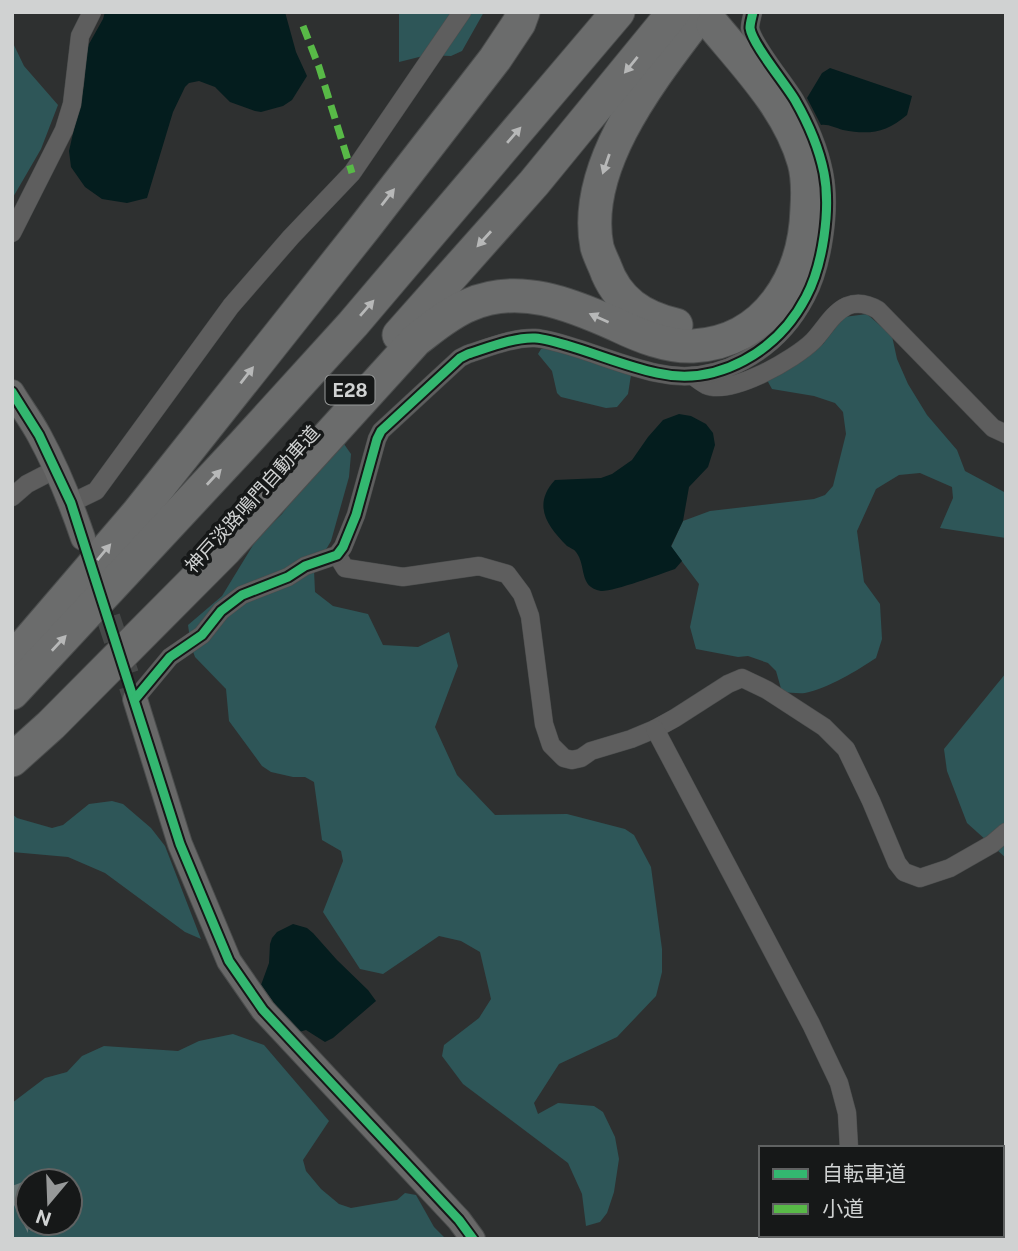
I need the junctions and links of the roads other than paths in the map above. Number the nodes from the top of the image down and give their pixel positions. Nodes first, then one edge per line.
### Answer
1 (92, 12) edge
2 (462, 12) edge
3 (523, 12) edge
4 (618, 12) edge
5 (674, 12) edge
6 (753, 12) edge
7 (707, 28) edge
8 (12, 233) edge
9 (693, 376) junction
10 (12, 392) edge
11 (1006, 433) edge
12 (56, 469) junction
13 (12, 497) edge
14 (71, 503) junction
15 (83, 538) dead end
16 (337, 555) junction
17 (12, 660) edge
18 (12, 693) edge
19 (135, 699) joint
20 (654, 729) junction
21 (12, 758) edge
22 (1006, 832) edge
23 (849, 1146) edge
24 (473, 1239) edge

1 - 8 street
2 - 14 street
17 -> 3 highway
18 -> 4 highway, E28
5 -> 21 highway, 神戸淡路鳴門自動車道 / E28
6 - 9 street
7 -> 7 highway
7 -> 21 highway
9 - 11 street
9 - 16 street
10 - 12 street
12 - 13 street
12 - 14 street
14 - 15 street
16 - 19 street
16 - 20 street
19 - 24 street
20 - 22 street
20 - 23 street

